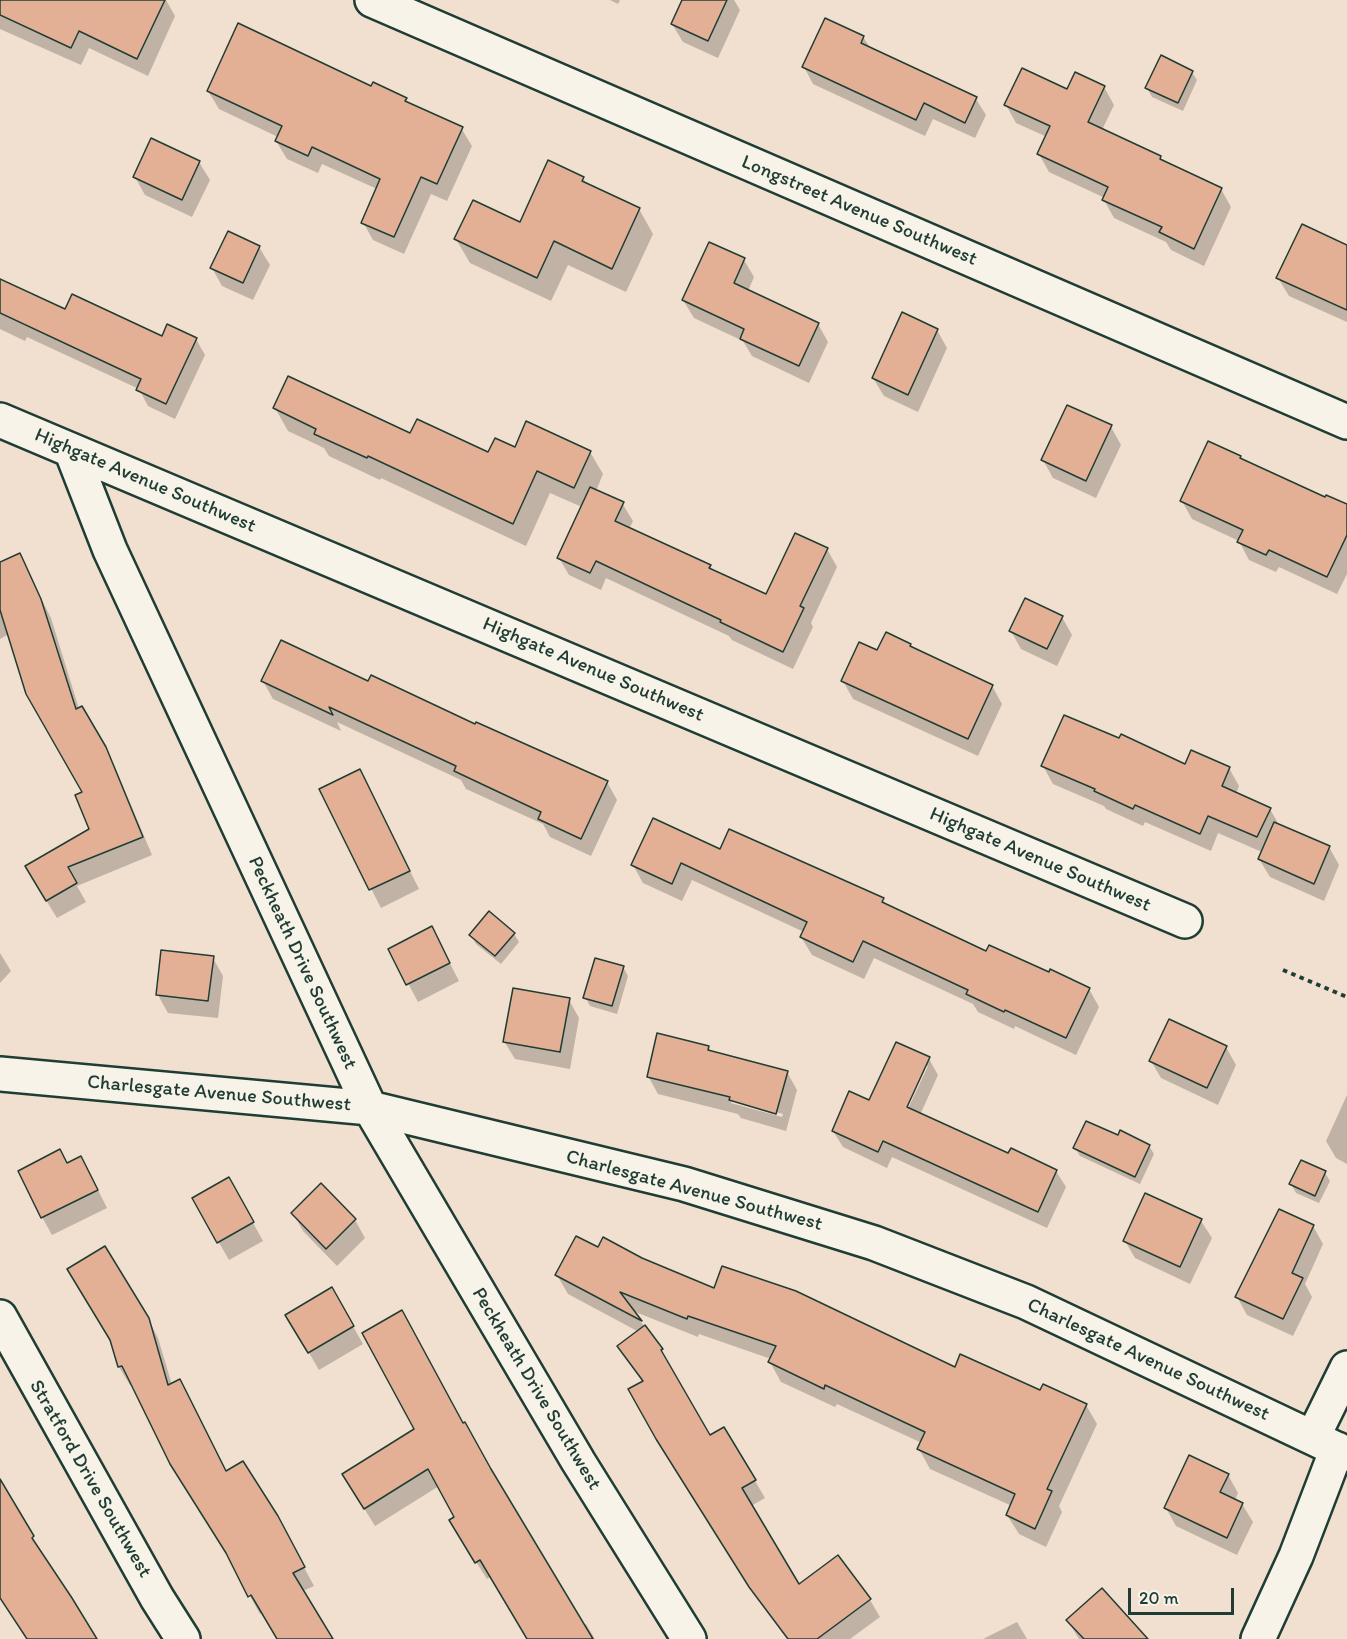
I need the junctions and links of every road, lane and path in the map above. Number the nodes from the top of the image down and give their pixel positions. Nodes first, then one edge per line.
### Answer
1 (372, 0) edge
2 (0, 420) edge
3 (1347, 422) edge
4 (71, 450) junction
5 (1185, 921) dead end
6 (1283, 970) dead end
7 (1347, 997) edge
8 (0, 1074) edge
9 (370, 1108) junction
10 (0, 1317) edge
11 (1347, 1368) edge
12 (1332, 1447) edge
13 (183, 1639) edge
14 (690, 1639) edge
15 (1258, 1639) edge

1 - 3 street, Longstreet Avenue Southwest
2 - 4 street, Highgate Avenue Southwest
4 - 5 street, Highgate Avenue Southwest
4 - 9 street, Peckheath Drive Southwest
6 - 7 path
8 - 9 street, Charlesgate Avenue Southwest
9 - 12 street, Charlesgate Avenue Southwest
9 - 14 street, Peckheath Drive Southwest
10 - 13 street, Stratford Drive Southwest
11 - 12 street
12 - 15 street

